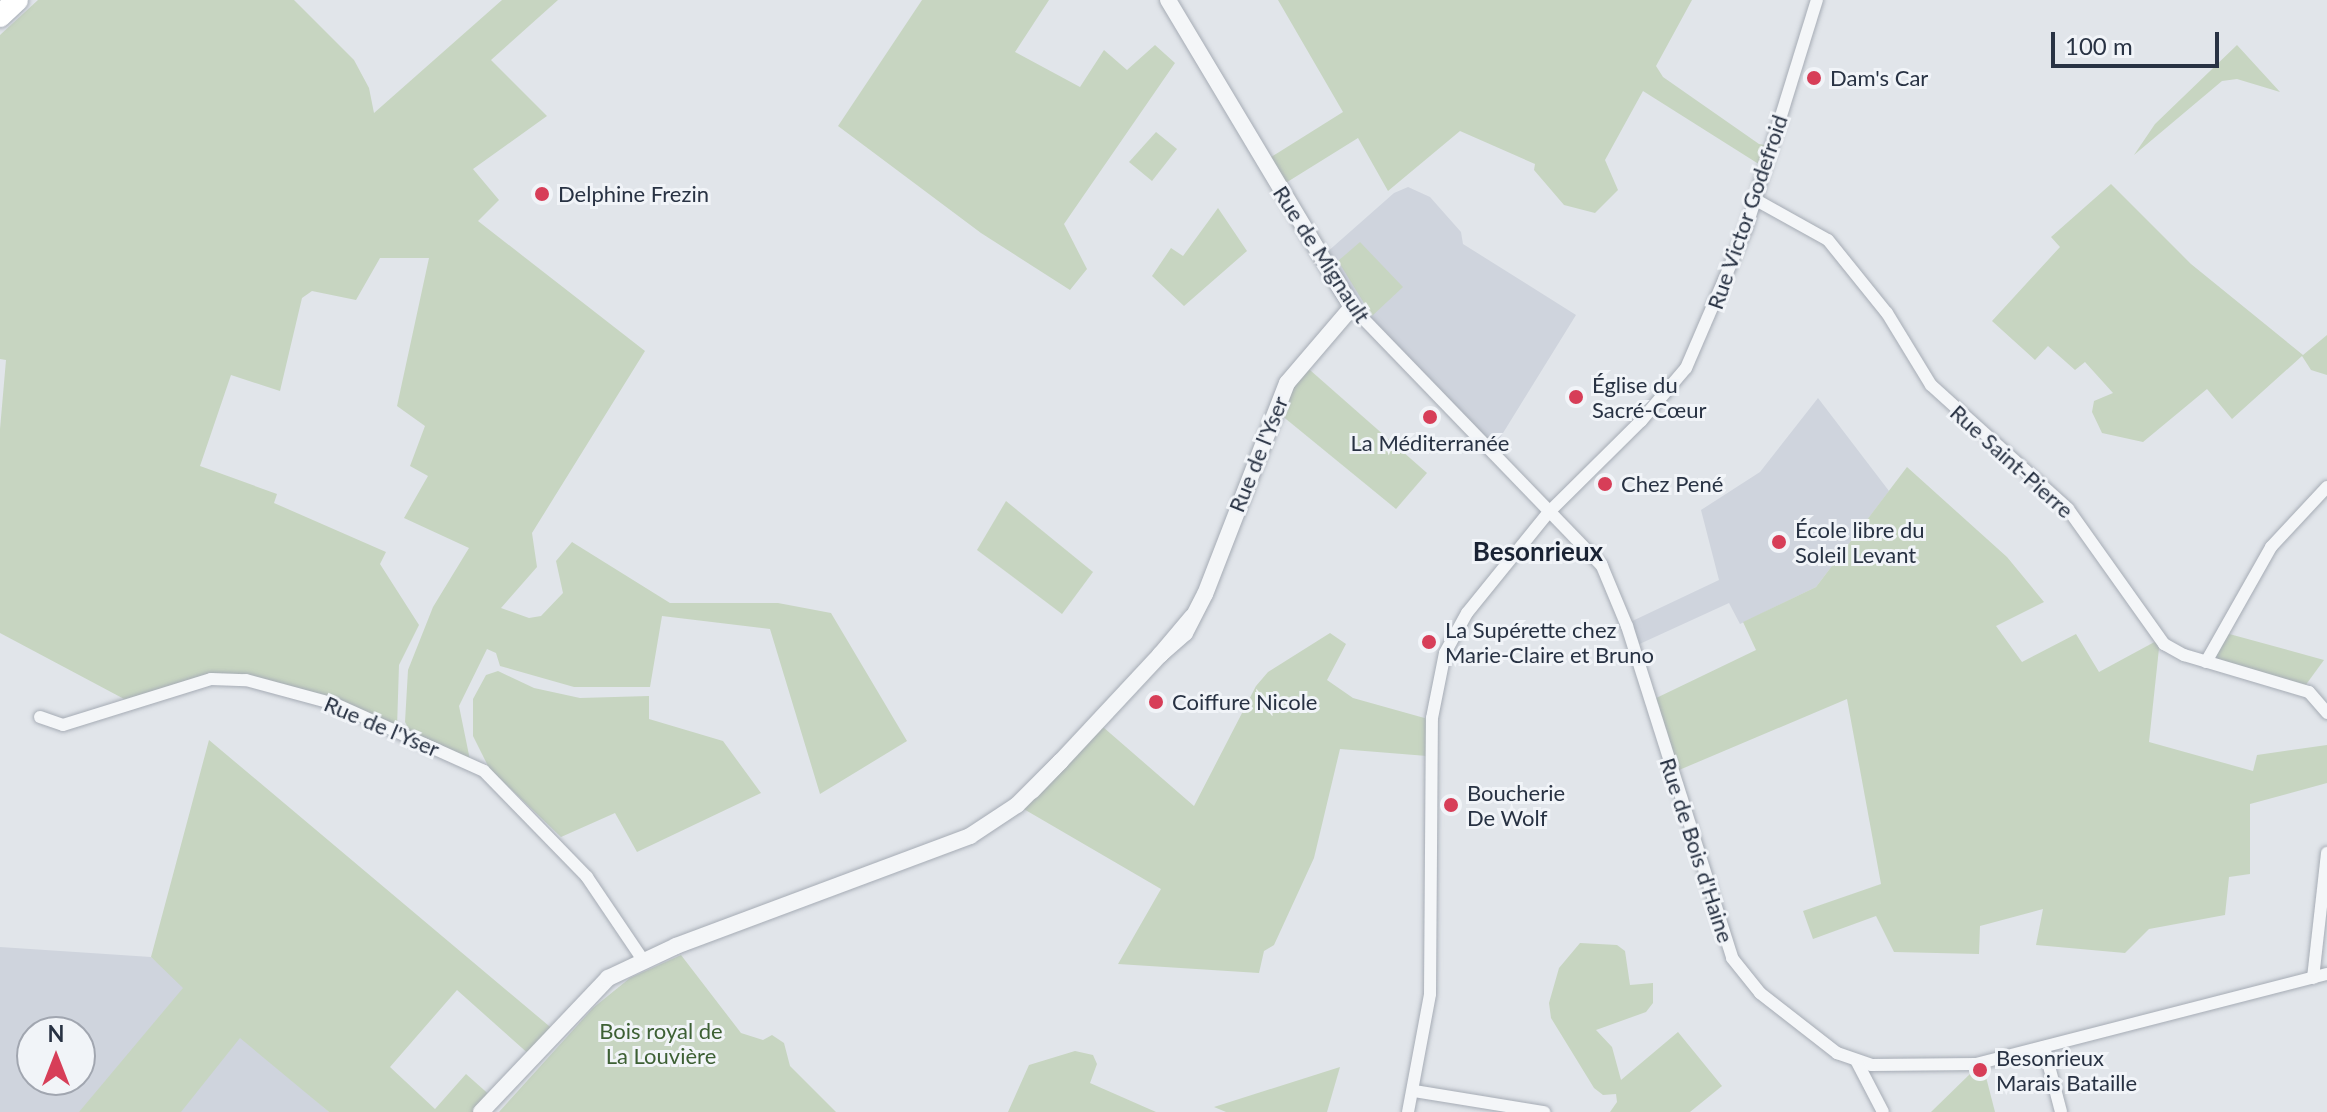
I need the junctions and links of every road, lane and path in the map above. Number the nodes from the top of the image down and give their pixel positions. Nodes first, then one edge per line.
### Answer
1 (17, 0) edge
2 (1168, 0) edge
3 (1817, 0) edge
4 (0, 16) edge
5 (1756, 200) junction
6 (1352, 307) junction
7 (2327, 487) edge
8 (1548, 513) junction
9 (2206, 662) junction
10 (2327, 713) edge
11 (40, 717) dead end
12 (2327, 853) edge
13 (643, 960) junction
14 (2327, 974) edge
15 (2313, 978) junction
16 (2044, 1047) junction
17 (1857, 1062) junction
18 (1414, 1091) junction
19 (481, 1112) edge
20 (1408, 1112) edge
21 (1544, 1112) edge
22 (1883, 1112) edge
23 (2061, 1112) edge

1 - 4 highway
2 - 6 street, Rue de Mignault
3 - 5 street, Rue Victor Godefroid
5 - 8 street, Rue Victor Godefroid
5 - 9 street, Rue Saint-Pierre
6 - 8 street, Rue de Mignault
6 - 13 street, Rue de l'Yser
7 - 9 street
8 - 17 street, Rue de Bois d'Haine
8 - 18 street, Rue Victor Godefroid
9 - 10 street, Rue Saint-Pierre
11 - 13 street, Rue de l'Yser
12 - 15 street
13 - 19 street, Rue de l'Yser
14 - 15 street, Rue de Bois d'Haine
15 - 16 street, Rue de Bois d'Haine
16 - 17 street, Rue de Bois d'Haine
16 - 23 street
17 - 22 street
18 - 20 street, Rue Victor Godefroid
18 - 21 street

